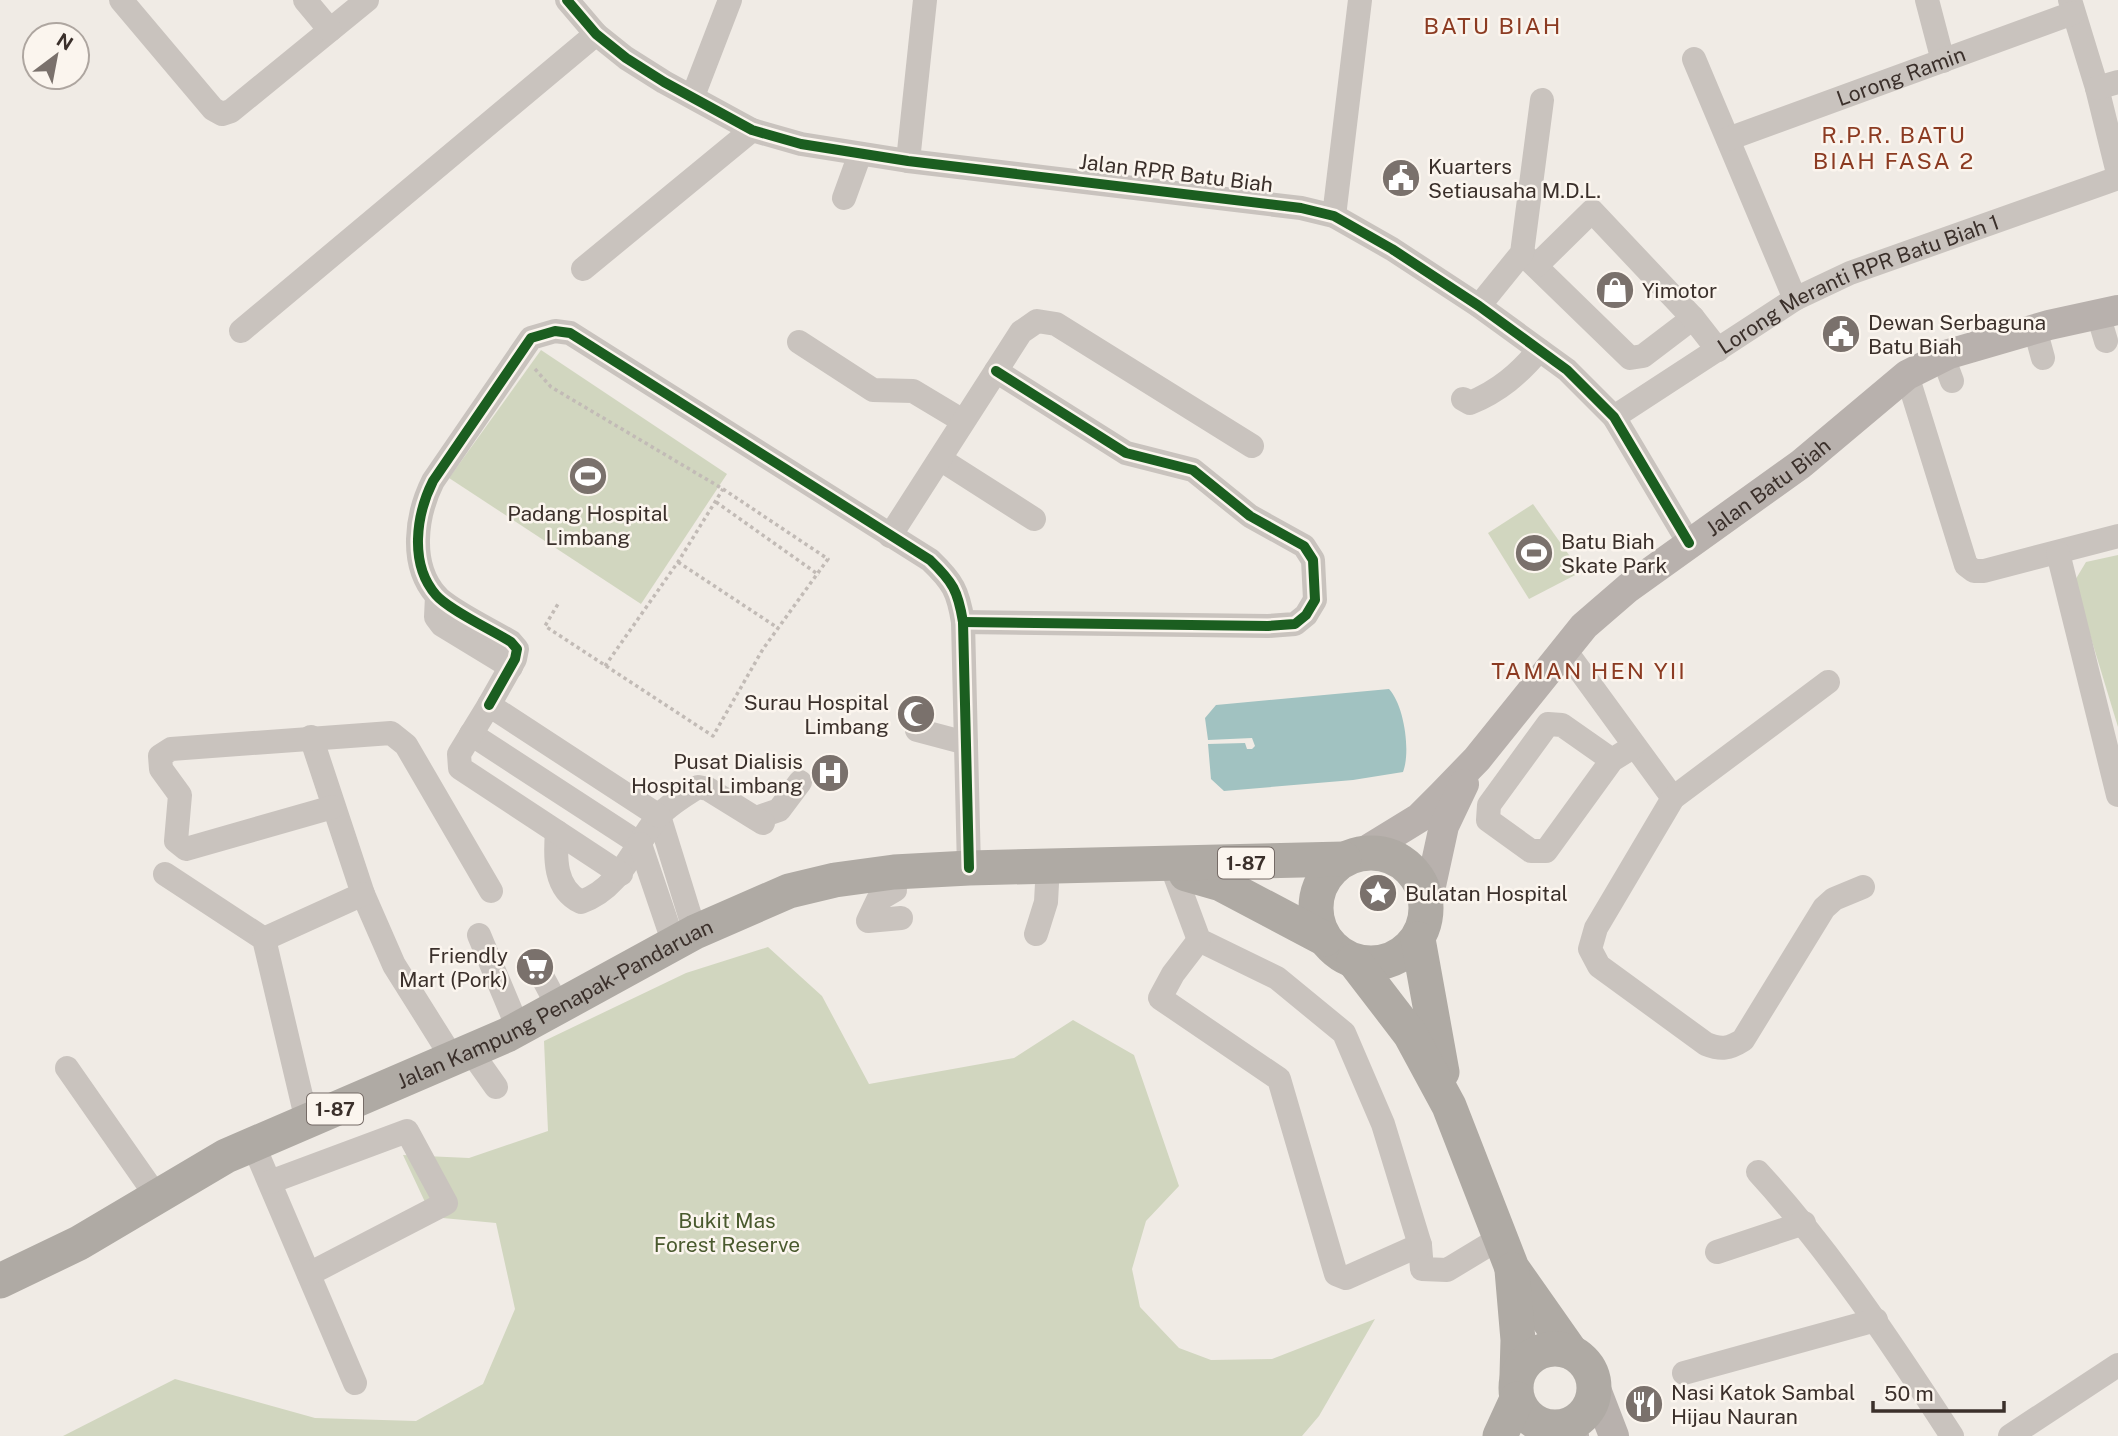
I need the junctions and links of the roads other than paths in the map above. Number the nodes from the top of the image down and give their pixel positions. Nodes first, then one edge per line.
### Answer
1 (121, 0) edge
2 (305, 0) edge
3 (367, 0) edge
4 (567, 0) edge
5 (730, 0) edge
6 (925, 0) edge
7 (1360, 0) edge
8 (1927, 0) edge
9 (2071, 7) edge
10 (330, 30) junction
11 (596, 34) junction
12 (1694, 59) dead end
13 (1943, 61) junction
14 (2108, 85) edge
15 (693, 96) junction
16 (1542, 100) dead end
17 (752, 130) junction
18 (1728, 139) junction
19 (860, 154) junction
20 (908, 161) junction
21 (2118, 175) edge
22 (844, 198) dead end
23 (1334, 216) junction
24 (1529, 260) junction
25 (583, 269) dead end
26 (1795, 299) junction
27 (1479, 306) junction
28 (1693, 318) junction
29 (2107, 322) edge
30 (2035, 329) junction
31 (241, 331) dead end
32 (799, 342) dead end
33 (1539, 350) junction
34 (1718, 350) junction
35 (2043, 358) dead end
36 (996, 371) junction
37 (1908, 375) junction
38 (1463, 399) dead end
39 (1614, 417) junction
40 (963, 421) junction
41 (1252, 446) dead end
42 (940, 458) junction
43 (1034, 519) dead end
44 (890, 536) junction
45 (2118, 536) edge
46 (1689, 543) junction
47 (2058, 552) junction
48 (963, 622) junction
49 (1565, 650) junction
50 (1828, 682) dead end
51 (489, 705) junction
52 (1502, 726) junction
53 (917, 730) dead end
54 (471, 734) junction
55 (311, 737) junction
56 (966, 743) junction
57 (1633, 747) junction
58 (1530, 748) junction
59 (1477, 759) junction
60 (1612, 760) junction
61 (2113, 765) edge
62 (800, 782) dead end
63 (2118, 795) edge
64 (1673, 798) junction
65 (333, 807) junction
66 (659, 816) junction
67 (557, 832) junction
68 (640, 844) junction
69 (1353, 856) junction
70 (1048, 865) junction
71 (1161, 866) junction
72 (969, 868) junction
73 (894, 872) junction
74 (165, 874) dead end
75 (621, 874) junction
76 (1863, 887) dead end
77 (491, 891) dead end
78 (363, 894) junction
79 (1427, 904) junction
80 (901, 918) dead end
81 (1036, 934) dead end
82 (478, 935) dead end
83 (684, 938) junction
84 (264, 939) junction
85 (1325, 939) junction
86 (1418, 939) junction
87 (1199, 940) junction
88 (1354, 961) junction
89 (518, 1028) junction
90 (464, 1055) junction
91 (66, 1068) dead end
92 (496, 1087) dead end
93 (1449, 1106) junction
94 (307, 1121) junction
95 (253, 1144) junction
96 (1758, 1172) dead end
97 (270, 1182) junction
98 (157, 1197) junction
99 (1804, 1223) junction
100 (1420, 1245) junction
101 (1717, 1252) dead end
102 (1506, 1253) junction
103 (309, 1274) junction
104 (0, 1281) edge
105 (1876, 1320) junction
106 (1571, 1352) junction
107 (2118, 1365) edge
108 (1684, 1373) dead end
109 (355, 1383) dead end
110 (1594, 1384) junction
111 (1517, 1387) junction
112 (1552, 1431) edge
113 (1500, 1436) edge
114 (1614, 1436) edge
115 (1952, 1436) edge
116 (2010, 1436) edge

1 - 10 street
2 - 10 street
3 - 10 street
4 - 11 street, Jalan RPR Batu Biah
5 - 15 street
6 - 20 street
7 - 23 street
8 - 13 street
9 - 13 street, Lorong Ramin
9 - 14 street
11 - 15 street, Jalan RPR Batu Biah
11 - 31 street
12 - 18 street
13 - 18 street, Lorong Ramin
14 - 21 street
15 - 17 street, Jalan RPR Batu Biah
16 - 24 street
17 - 19 street, Jalan RPR Batu Biah
17 - 25 street
18 - 26 street
19 - 20 street, Jalan RPR Batu Biah
19 - 22 street
20 - 23 street, Jalan RPR Batu Biah
21 - 26 street, Lorong Meranti RPR Batu Biah 1
23 - 27 street, Jalan RPR Batu Biah
24 - 27 street
24 - 28 street
24 - 28 street
26 - 34 street, Lorong Meranti RPR Batu Biah 1
27 - 33 street, Jalan RPR Batu Biah
28 - 34 street
29 - 30 main road, Jalan Batu Biah
30 - 35 street
30 - 37 main road, Jalan Batu Biah
32 - 40 street
33 - 38 street
33 - 39 street, Jalan RPR Batu Biah
34 - 39 street, Lorong Meranti RPR Batu Biah 1
36 - 40 street
36 - 41 street
36 - 48 street
37 - 46 main road, Jalan Batu Biah
37 - 47 street
39 - 46 street, Jalan RPR Batu Biah
40 - 42 street
42 - 43 street
42 - 44 street
44 - 48 street
44 - 51 street
45 - 47 street
46 - 49 main road, Jalan Batu Biah
47 - 61 street
48 - 56 street
49 - 52 main road, Jalan Batu Biah
49 - 57 street
50 - 64 street
51 - 54 street
51 - 66 street
52 - 58 street
52 - 59 main road, Jalan Batu Biah
53 - 56 street
54 - 67 street
54 - 68 street
55 - 65 street
55 - 65 street
55 - 77 street
56 - 72 street
57 - 60 street
57 - 64 street
58 - 60 street
58 - 60 street
59 - 69 main road
59 - 79 main road
61 - 63 street
62 - 66 street
64 - 76 street
65 - 78 street
66 - 68 street
66 - 83 street
67 - 75 street
67 - 75 street
68 - 75 street
68 - 83 street
69 - 71 highway, Jalan Kampung Penapak-Pandaruan / 1-87
69 - 79 highway
69 - 85 highway
70 - 71 highway, Jalan Kampung Penapak-Pandaruan / 1-87
70 - 72 highway, Jalan Kampung Penapak-Pandaruan / 1-87
70 - 81 street
71 - 85 highway, Jalan Kampung Penapak-Pandaruan / 1-87
71 - 87 street
72 - 73 highway, Jalan Kampung Penapak-Pandaruan / 1-87
73 - 80 street
73 - 83 highway, Jalan Kampung Penapak-Pandaruan / 1-87
74 - 84 street
78 - 84 street
78 - 90 street
79 - 86 highway
82 - 89 street
83 - 89 highway, Jalan Kampung Penapak-Pandaruan / 1-87
84 - 94 street
85 - 88 highway
86 - 88 highway
86 - 93 highway
87 - 100 street
87 - 100 street
88 - 93 highway
89 - 90 highway, Jalan Kampung Penapak-Pandaruan / 1-87
90 - 92 street
90 - 94 highway, Jalan Kampung Penapak-Pandaruan / 1-87
91 - 98 street
93 - 102 highway
94 - 95 highway, Jalan Kampung Penapak-Pandaruan / 1-87
95 - 97 street
95 - 98 highway, Jalan Kampung Penapak-Pandaruan / 1-87
96 - 99 street
97 - 103 street
97 - 103 street
98 - 104 highway, Jalan Kampung Penapak-Pandaruan / 1-87
99 - 101 street
99 - 105 street
100 - 102 street
102 - 106 highway
102 - 111 highway
103 - 109 street
105 - 108 street
105 - 115 street
106 - 110 highway
106 - 111 highway
107 - 116 street
110 - 112 highway
110 - 114 main road
111 - 112 highway
111 - 113 highway

